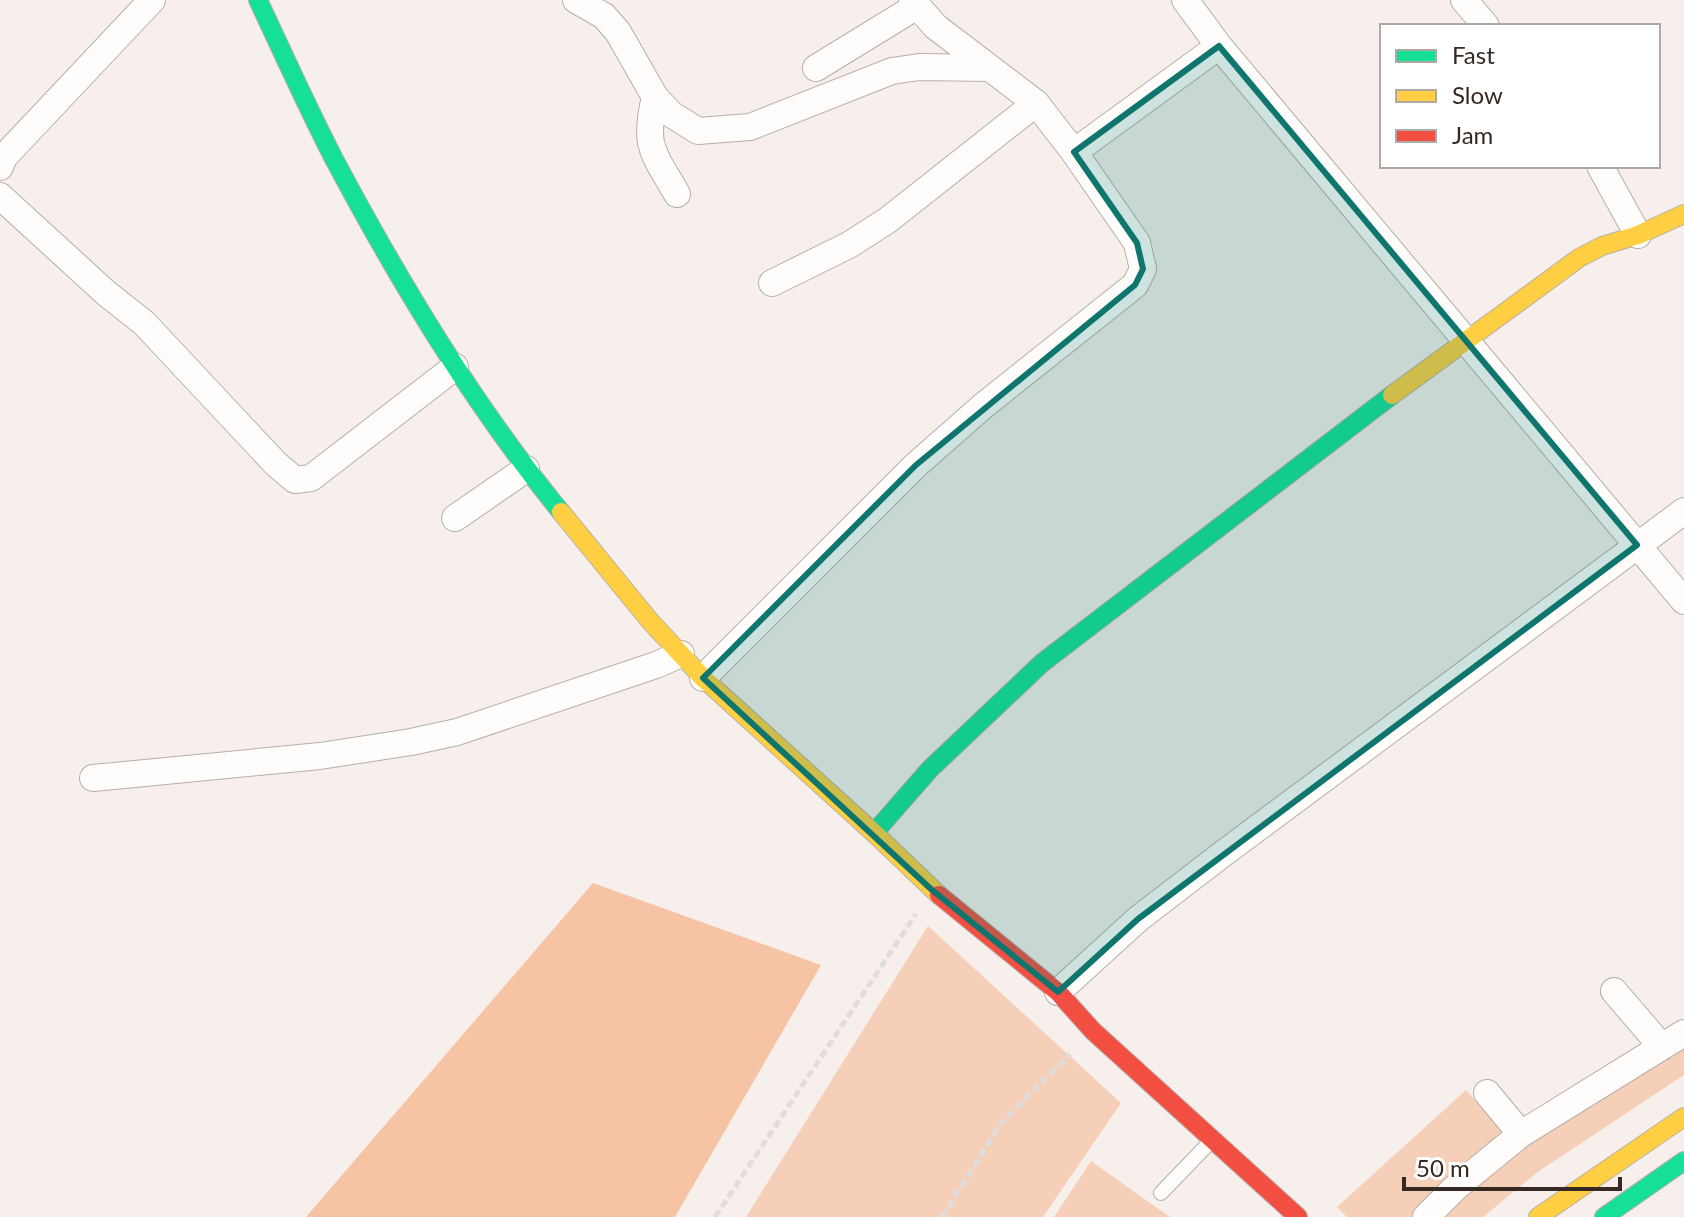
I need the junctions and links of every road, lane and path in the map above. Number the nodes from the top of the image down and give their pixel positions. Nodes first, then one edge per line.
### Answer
1 (152, 0) edge
2 (258, 0) edge
3 (576, 0) edge
4 (1464, 0) edge
5 (914, 3) edge
6 (1192, 3) edge
7 (1484, 24) edge
8 (1219, 46) junction
9 (816, 68) dead end
10 (990, 68) junction
11 (655, 97) junction
12 (1036, 103) junction
13 (1074, 152) junction
14 (0, 167) edge
15 (1601, 168) edge
16 (677, 194) dead end
17 (0, 196) edge
18 (1684, 214) edge
19 (1638, 235) junction
20 (772, 283) dead end
21 (1466, 339) junction
22 (455, 367) junction
23 (526, 469) junction
24 (1684, 511) edge
25 (455, 518) dead end
26 (1637, 545) junction
27 (1684, 601) edge
28 (681, 654) junction
29 (703, 678) junction
30 (93, 778) dead end
31 (874, 833) junction
32 (932, 890) junction
33 (1614, 991) dead end
34 (1058, 992) junction
35 (1093, 1031) junction
36 (1684, 1033) edge
37 (1662, 1047) junction
38 (1487, 1093) dead end
39 (1684, 1117) edge
40 (1521, 1134) junction
41 (1213, 1139) junction
42 (1684, 1161) edge
43 (1161, 1193) dead end
44 (715, 1217) edge
45 (942, 1217) edge
46 (1297, 1217) edge
47 (1426, 1217) edge
48 (1538, 1217) edge
49 (1604, 1217) edge

1 - 14 street
2 - 22 main road
3 - 11 street
4 - 7 street
5 - 9 street
5 - 10 street
6 - 8 street
8 - 13 street
8 - 21 street
10 - 11 street
10 - 12 street
11 - 16 street
12 - 13 street
12 - 20 street
13 - 29 street
15 - 19 street
17 - 22 street
18 - 19 main road
19 - 21 main road
21 - 26 street
21 - 31 main road
22 - 23 main road
23 - 25 street
23 - 28 main road
24 - 26 street
26 - 27 street
26 - 34 street
28 - 29 main road
28 - 30 street
29 - 31 main road
31 - 32 main road
32 - 34 main road
32 - 44 path
33 - 37 street
34 - 35 main road
35 - 41 main road
35 - 45 path
36 - 37 street
37 - 40 street
38 - 40 street
39 - 48 main road
40 - 47 street
41 - 43 lane
41 - 46 main road
42 - 49 main road

